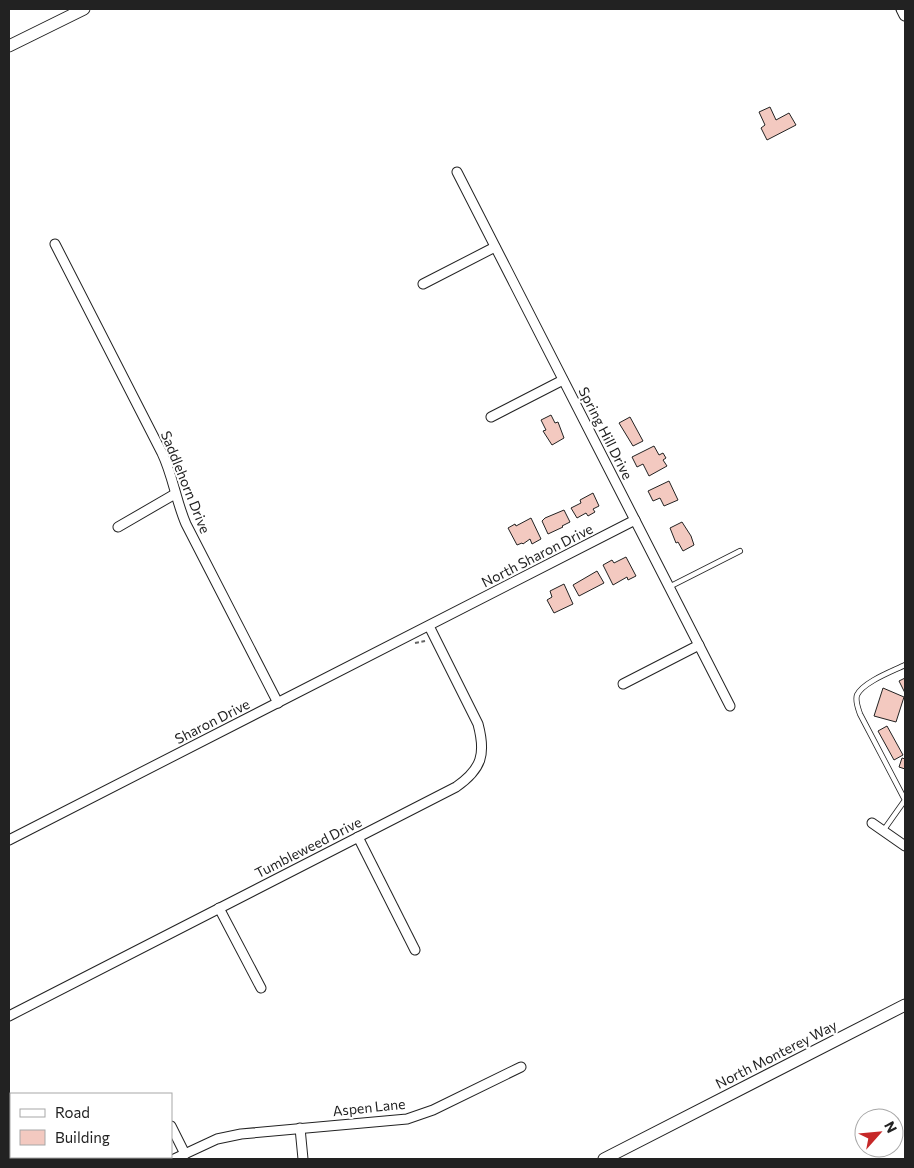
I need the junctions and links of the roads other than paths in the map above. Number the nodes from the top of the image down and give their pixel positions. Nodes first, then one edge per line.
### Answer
1 (84, 9) edge
2 (902, 9) edge
3 (905, 15) edge
4 (9, 46) edge
5 (457, 172) dead end
6 (55, 244) dead end
7 (495, 247) junction
8 (423, 284) dead end
9 (563, 380) junction
10 (491, 417) dead end
11 (175, 494) junction
12 (635, 520) junction
13 (118, 527) dead end
14 (740, 551) dead end
15 (669, 587) junction
16 (429, 626) junction
17 (699, 645) junction
18 (905, 665) edge
19 (623, 684) dead end
20 (278, 702) junction
21 (730, 706) dead end
22 (905, 800) edge
23 (872, 823) dead end
24 (883, 831) junction
25 (358, 837) junction
26 (9, 840) edge
27 (905, 846) edge
28 (219, 908) junction
29 (415, 950) dead end
30 (260, 988) dead end
31 (905, 1005) edge
32 (9, 1016) edge
33 (521, 1067) dead end
34 (172, 1128) edge
35 (300, 1128) junction
36 (185, 1154) junction
37 (174, 1159) edge
38 (303, 1159) edge
39 (604, 1159) edge

1 - 4 street
2 - 3 street
5 - 7 street, Spring Hill Drive
6 - 11 street, Saddlehorn Drive
7 - 8 street
7 - 9 street, Spring Hill Drive
9 - 10 street
9 - 12 street, Spring Hill Drive
11 - 13 street
11 - 20 street, Saddlehorn Drive
12 - 15 street, Spring Hill Drive
12 - 16 street, North Sharon Drive
14 - 15 lane
15 - 17 street, Spring Hill Drive
16 - 20 street, Sharon Drive
16 - 25 street, Tumbleweed Drive
17 - 19 street
17 - 21 street, Spring Hill Drive
18 - 22 lane
20 - 26 street, Sharon Drive
22 - 24 lane
23 - 24 street
24 - 27 street
25 - 28 street, Tumbleweed Drive
25 - 29 street
28 - 30 street
28 - 32 street, Tumbleweed Drive
31 - 39 street, North Monterey Way
33 - 35 street, Aspen Lane
34 - 36 street
35 - 36 street, Aspen Lane
35 - 38 street
36 - 37 street, Aspen Lane

